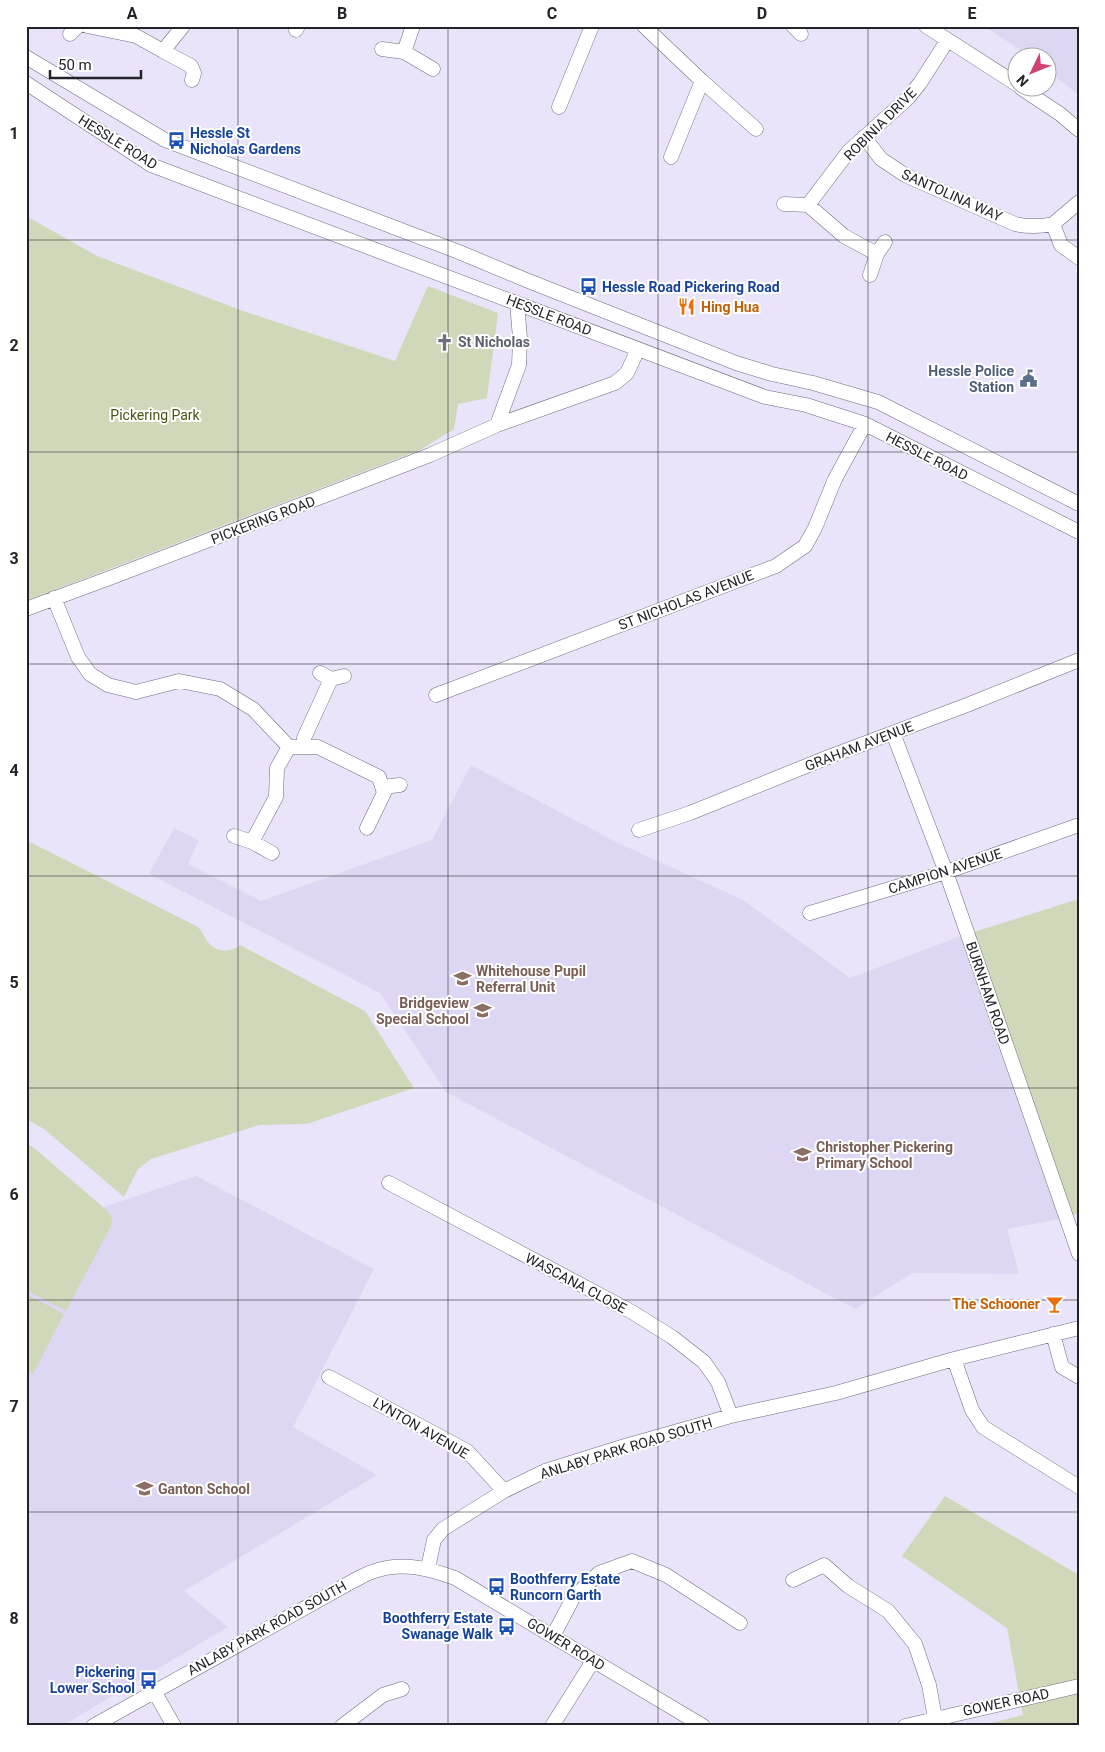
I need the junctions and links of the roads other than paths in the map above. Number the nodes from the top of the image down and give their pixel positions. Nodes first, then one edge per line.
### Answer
1 (87, 26) edge
2 (183, 26) edge
3 (413, 26) edge
4 (592, 26) edge
5 (644, 26) edge
6 (926, 26) edge
7 (947, 41) junction
8 (382, 49) dead end
9 (163, 52) junction
10 (404, 52) junction
11 (32, 61) edge
12 (433, 69) dead end
13 (1008, 79) edge
14 (192, 80) dead end
15 (702, 81) junction
16 (26, 82) edge
17 (1036, 98) edge
18 (559, 107) dead end
19 (756, 128) dead end
20 (1079, 130) edge
21 (864, 137) junction
22 (671, 157) dead end
23 (1079, 202) edge
24 (784, 204) dead end
25 (808, 204) junction
26 (1052, 224) junction
27 (885, 242) dead end
28 (877, 254) junction
29 (1079, 258) edge
30 (870, 275) dead end
31 (517, 303) junction
32 (638, 349) junction
33 (865, 424) junction
34 (497, 425) junction
35 (1079, 504) edge
36 (1079, 532) edge
37 (54, 598) junction
38 (26, 609) edge
39 (1079, 660) edge
40 (332, 676) dead end
41 (436, 695) dead end
42 (893, 733) junction
43 (289, 747) junction
44 (304, 748) junction
45 (400, 786) dead end
46 (382, 787) junction
47 (1079, 825) edge
48 (366, 828) dead end
49 (639, 830) dead end
50 (234, 836) dead end
51 (252, 842) junction
52 (272, 853) dead end
53 (946, 872) junction
54 (810, 913) dead end
55 (389, 1183) dead end
56 (1073, 1222) edge
57 (1079, 1254) edge
58 (1079, 1328) edge
59 (1053, 1334) junction
60 (954, 1359) junction
61 (329, 1377) dead end
62 (1079, 1377) edge
63 (731, 1416) junction
64 (1079, 1487) edge
65 (504, 1491) junction
66 (428, 1568) junction
67 (793, 1580) dead end
68 (740, 1623) dead end
69 (553, 1636) junction
70 (593, 1661) junction
71 (1079, 1686) edge
72 (402, 1689) dead end
73 (154, 1691) junction
74 (935, 1718) junction
75 (93, 1726) edge
76 (174, 1726) edge
77 (342, 1726) edge
78 (552, 1726) edge
79 (703, 1726) edge
80 (905, 1726) edge

1 - 9 street
2 - 9 street
3 - 10 street
4 - 18 street
5 - 15 street
6 - 7 street
7 - 13 street
7 - 21 street, ROBINIA DRIVE
8 - 10 street
9 - 14 street
10 - 12 street
11 - 16 street
11 - 35 street, HESSLE ROAD
15 - 19 street
15 - 22 street
16 - 31 street, HESSLE ROAD
17 - 20 street
21 - 25 street, ROBINIA DRIVE
21 - 26 street, SANTOLINA WAY
23 - 26 street
24 - 25 street
25 - 28 street
26 - 29 street
27 - 28 street
28 - 30 street
31 - 32 street, HESSLE ROAD
31 - 34 street
32 - 33 street, HESSLE ROAD
32 - 34 street, PICKERING ROAD
33 - 36 street, HESSLE ROAD
33 - 41 street, ST NICHOLAS AVENUE
34 - 37 street, PICKERING ROAD
37 - 38 street, PICKERING ROAD
37 - 43 street
39 - 42 street, GRAHAM AVENUE
40 - 44 street
42 - 49 street, GRAHAM AVENUE
42 - 53 street, BURNHAM ROAD
43 - 44 street
43 - 51 street
44 - 46 street
45 - 46 street
46 - 48 street
47 - 53 street, CAMPION AVENUE
50 - 51 street
51 - 52 street
53 - 54 street, CAMPION AVENUE
53 - 56 street, BURNHAM ROAD
55 - 63 street, WASCANA CLOSE
56 - 57 street, BURNHAM ROAD
58 - 59 street, ANLABY PARK ROAD SOUTH
59 - 60 street, ANLABY PARK ROAD SOUTH
59 - 62 street
60 - 63 street, ANLABY PARK ROAD SOUTH
60 - 64 street
61 - 65 street, LYNTON AVENUE
63 - 65 street, ANLABY PARK ROAD SOUTH
65 - 66 street, ANLABY PARK ROAD SOUTH
66 - 69 street, GOWER ROAD
66 - 73 street, ANLABY PARK ROAD SOUTH
67 - 74 street
68 - 69 street
69 - 70 street, GOWER ROAD
70 - 78 street
70 - 79 street, GOWER ROAD
71 - 74 street, GOWER ROAD
72 - 77 street
73 - 75 street, ANLABY PARK ROAD SOUTH
73 - 76 street
74 - 80 street, GOWER ROAD

